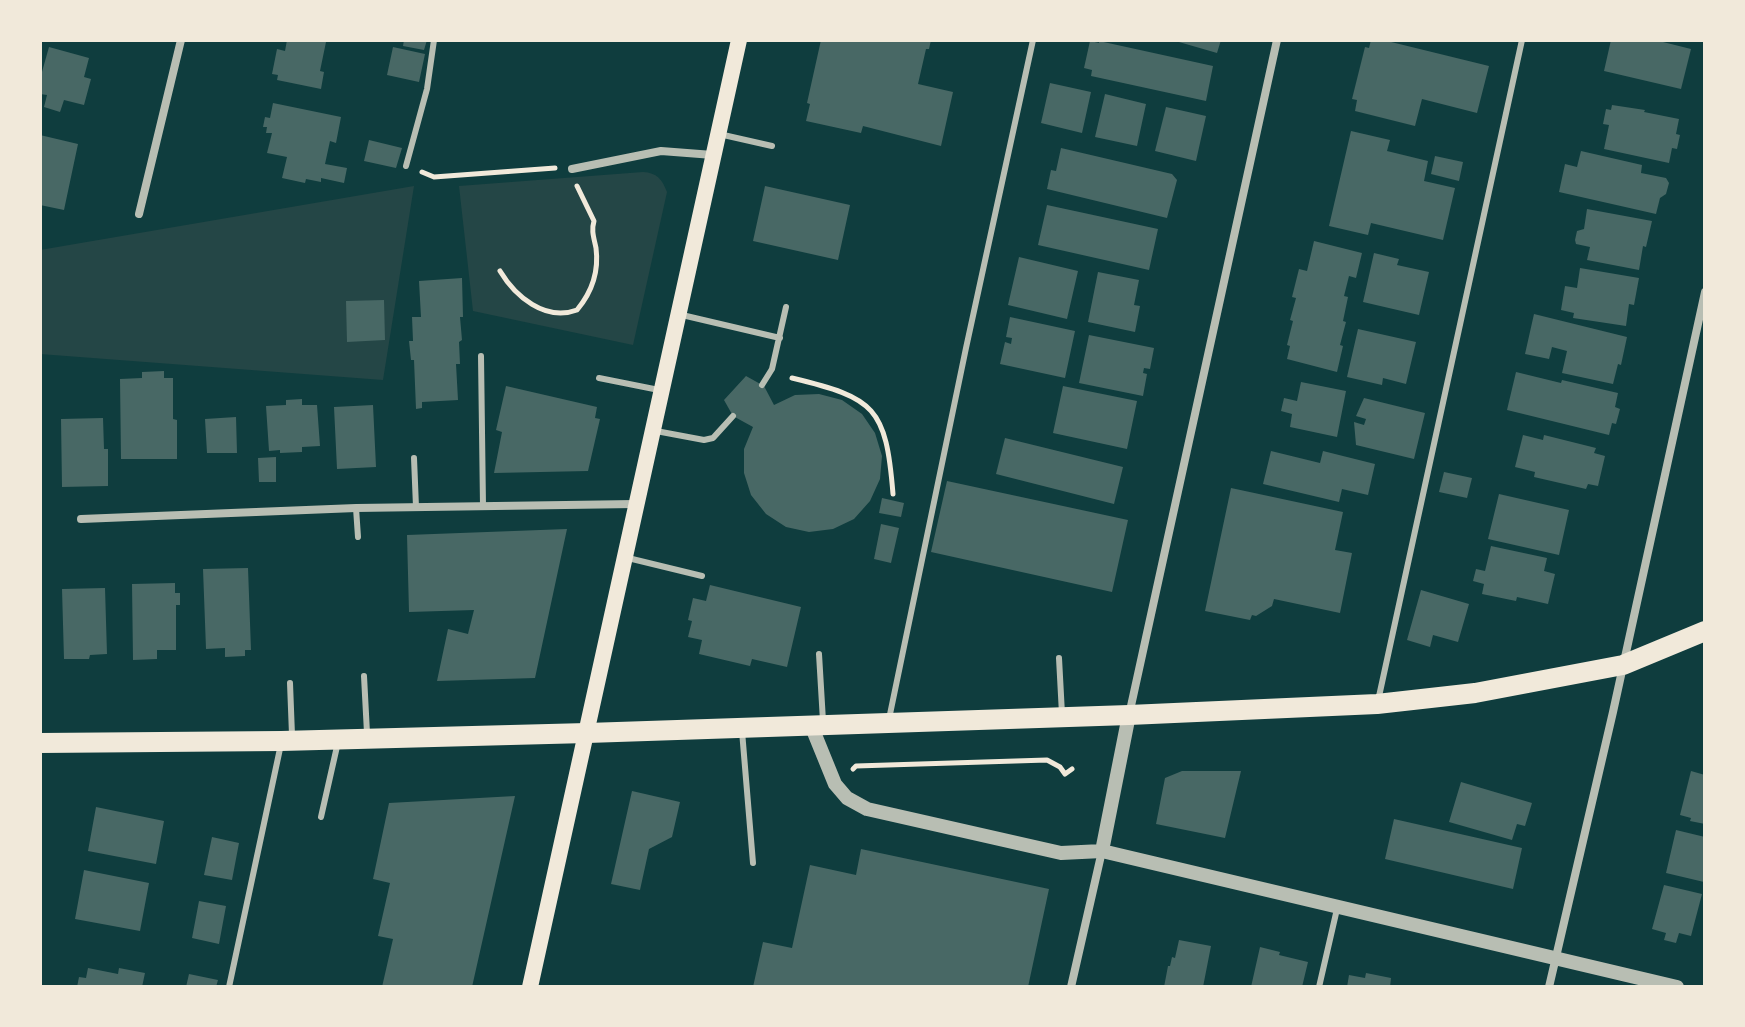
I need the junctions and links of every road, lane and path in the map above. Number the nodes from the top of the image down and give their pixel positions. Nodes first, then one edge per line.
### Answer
1 (181, 40) edge
2 (434, 40) edge
3 (739, 40) edge
4 (1033, 40) edge
5 (1277, 40) edge
6 (1522, 40) edge
7 (719, 134) junction
8 (772, 146) dead end
9 (714, 155) junction
10 (406, 166) joint
11 (572, 169) joint
12 (578, 190) dead end
13 (139, 214) dead end
14 (500, 271) dead end
15 (1705, 292) edge
16 (786, 307) dead end
17 (678, 314) junction
18 (780, 338) junction
19 (481, 356) dead end
20 (599, 378) dead end
21 (792, 378) dead end
22 (762, 385) dead end
23 (661, 390) junction
24 (733, 416) dead end
25 (652, 430) junction
26 (414, 458) dead end
27 (893, 494) dead end
28 (635, 504) junction
29 (483, 506) junction
30 (416, 507) junction
31 (356, 508) junction
32 (81, 519) dead end
33 (358, 537) dead end
34 (624, 557) junction
35 (702, 576) dead end
36 (1705, 631) edge
37 (819, 654) dead end
38 (1059, 658) dead end
39 (1623, 665) junction
40 (364, 676) dead end
41 (290, 683) dead end
42 (1377, 704) junction
43 (1129, 715) junction
44 (1062, 717) junction
45 (888, 722) junction
46 (817, 724) junction
47 (742, 727) junction
48 (587, 733) junction
49 (367, 737) junction
50 (339, 738) junction
51 (287, 740) junction
52 (40, 743) edge
53 (1072, 769) dead end
54 (851, 771) dead end
55 (321, 817) dead end
56 (1102, 851) junction
57 (753, 863) dead end
58 (1337, 907) junction
59 (1555, 958) junction
60 (229, 987) edge
61 (530, 987) edge
62 (1071, 987) edge
63 (1319, 987) edge
64 (1549, 987) edge
65 (1677, 987) edge

1 - 13 street
2 - 10 lane
3 - 7 main road
4 - 45 lane
5 - 43 street
6 - 42 lane
7 - 8 lane
7 - 9 main road
9 - 11 street
9 - 17 main road
10 - 11 path
12 - 14 path
15 - 39 street
16 - 18 lane
17 - 18 lane
17 - 23 main road
18 - 22 lane
19 - 29 lane
20 - 23 lane
21 - 27 path
23 - 25 main road
24 - 25 lane
25 - 28 main road
26 - 30 lane
28 - 29 street
28 - 34 main road
29 - 30 street
30 - 31 street
31 - 32 street
31 - 33 lane
34 - 35 lane
34 - 48 main road
36 - 39 main road
37 - 46 lane
38 - 44 lane
39 - 42 main road
39 - 59 street
40 - 49 lane
41 - 51 lane
42 - 43 main road
43 - 44 main road
43 - 56 street
44 - 45 main road
45 - 46 main road
46 - 47 main road
46 - 56 street
47 - 48 main road
47 - 57 lane
48 - 49 main road
48 - 61 main road
49 - 50 main road
50 - 51 main road
50 - 55 lane
51 - 52 main road
51 - 60 lane
53 - 54 path
56 - 58 street
56 - 62 street
58 - 59 street
58 - 63 lane
59 - 64 street
59 - 65 street

